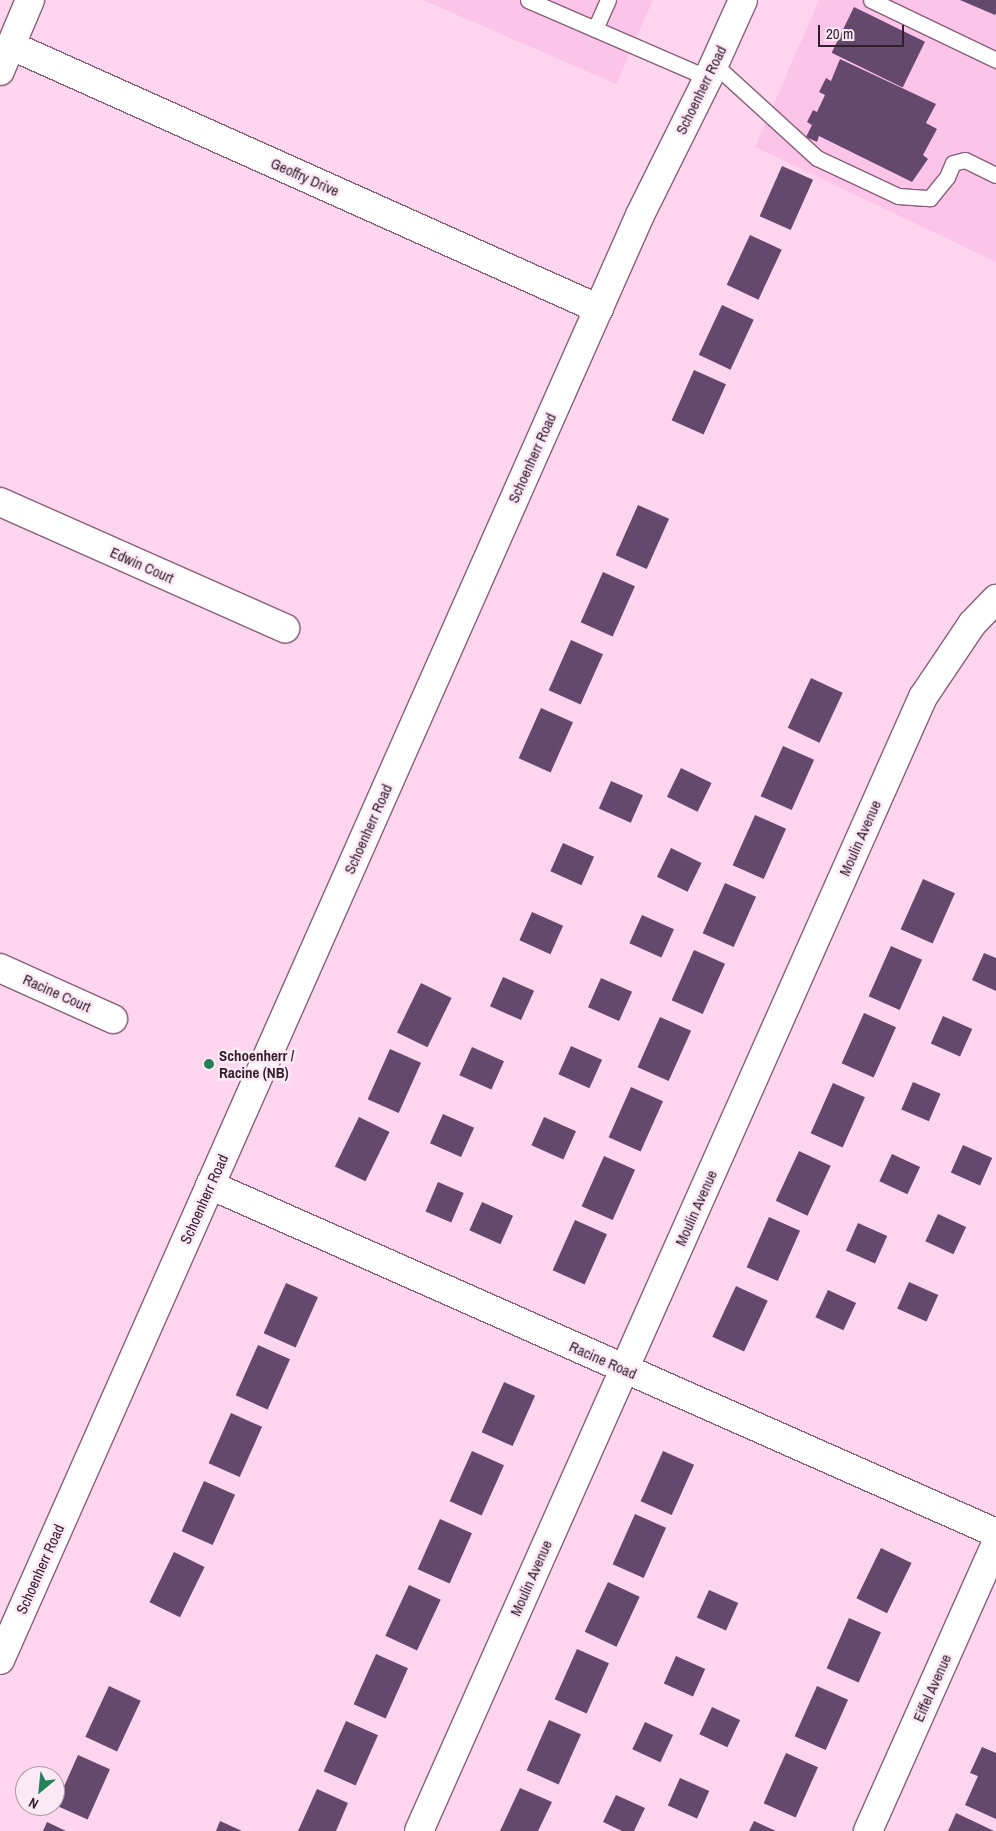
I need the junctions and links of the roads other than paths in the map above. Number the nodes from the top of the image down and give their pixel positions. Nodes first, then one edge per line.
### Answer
1 (30, 0) edge
2 (528, 0) edge
3 (608, 0) edge
4 (743, 0) edge
5 (870, 0) edge
6 (595, 29) junction
7 (12, 46) junction
8 (996, 60) edge
9 (0, 71) edge
10 (712, 71) junction
11 (996, 175) edge
12 (598, 308) junction
13 (0, 502) edge
14 (996, 599) edge
15 (285, 628) dead end
16 (0, 968) edge
17 (113, 1019) dead end
18 (210, 1185) junction
19 (624, 1369) junction
20 (996, 1533) edge
21 (996, 1544) edge
22 (0, 1660) edge
23 (419, 1831) edge
24 (868, 1831) edge

1 - 7 street
2 - 6 lane
3 - 6 lane
4 - 10 street, Schoenherr Road
5 - 8 lane
6 - 10 lane
7 - 9 street
7 - 12 street, Geoffry Drive
10 - 11 lane
10 - 12 street, Schoenherr Road
12 - 18 street, Schoenherr Road
13 - 15 street, Edwin Court
14 - 19 street, Moulin Avenue
16 - 17 street, Racine Court
18 - 19 street, Racine Road
18 - 22 street, Schoenherr Road
19 - 20 street, Racine Road
19 - 23 street, Moulin Avenue
21 - 24 street, Eiffel Avenue

